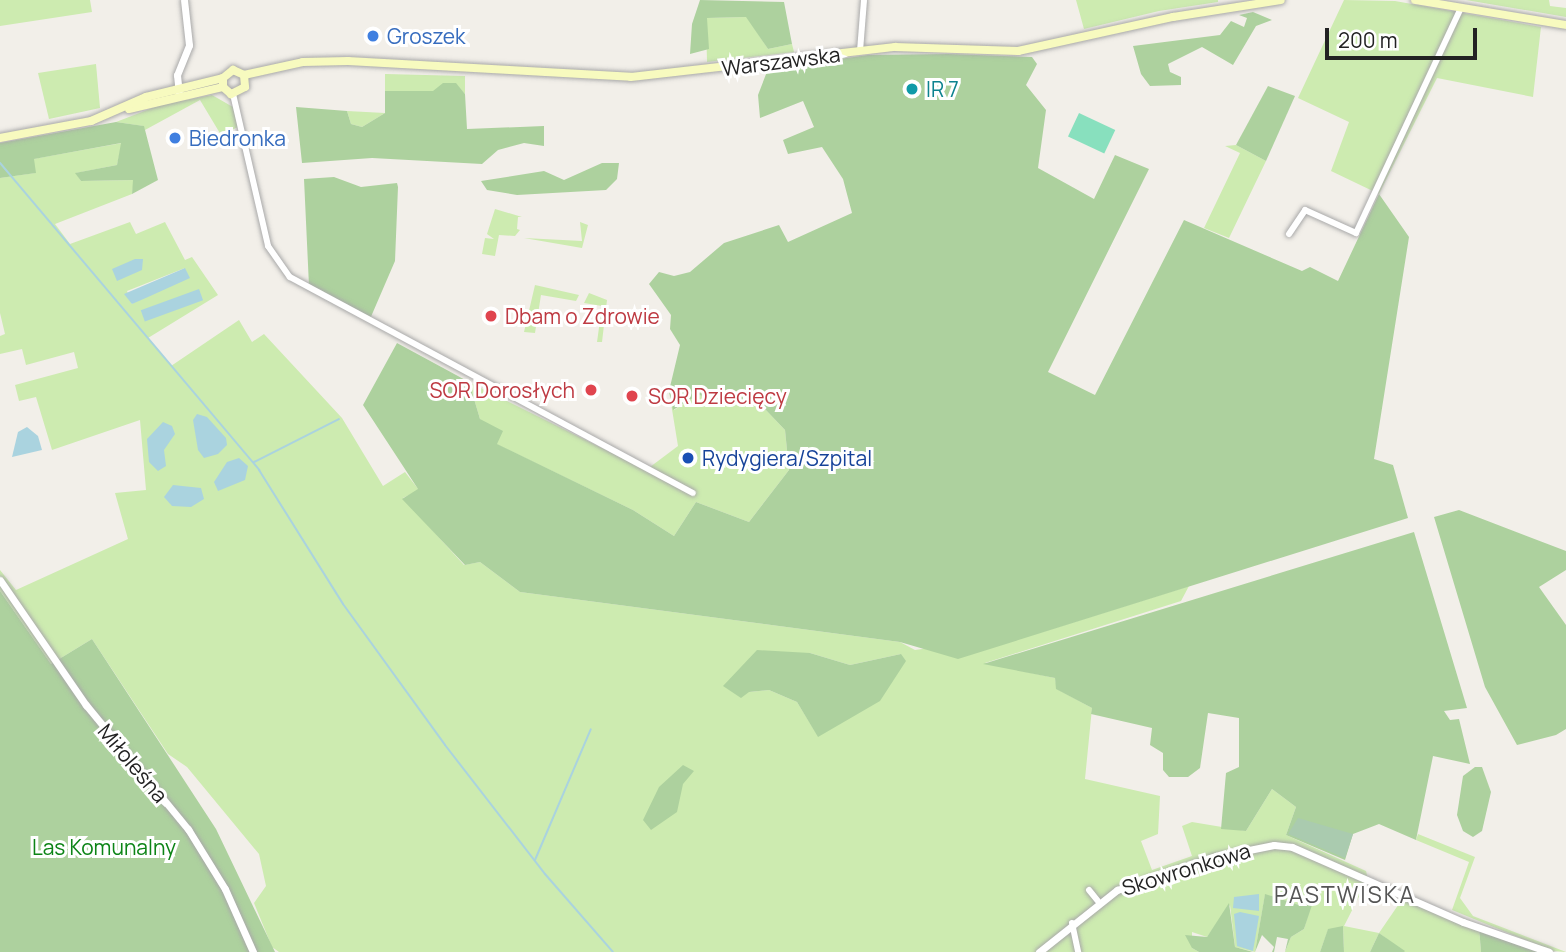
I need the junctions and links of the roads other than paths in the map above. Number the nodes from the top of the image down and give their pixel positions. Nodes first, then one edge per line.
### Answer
1 (184, 0) edge
2 (864, 0) edge
3 (1281, 0) edge
4 (1415, 0) edge
5 (1461, 8) junction
6 (1566, 24) edge
7 (860, 51) junction
8 (245, 78) junction
9 (223, 83) junction
10 (179, 92) junction
11 (237, 94) junction
12 (0, 138) edge
13 (1289, 234) dead end
14 (693, 493) dead end
15 (0, 580) edge
16 (1089, 890) dead end
17 (1098, 901) junction
18 (1072, 923) junction
19 (253, 952) edge
20 (1039, 952) edge
21 (1078, 952) edge
22 (1549, 952) edge

1 - 10 street
2 - 7 street
3 - 7 main road, Warszawska
4 - 5 main road
5 - 6 main road
5 - 13 street
7 - 8 main road, Warszawska
8 - 9 main road, Warszawska
8 - 11 main road
9 - 10 main road
9 - 11 main road
10 - 12 main road
11 - 14 street
15 - 19 street, Miłoleśna
16 - 17 street
17 - 18 street, Skowronkowa
17 - 22 street, Skowronkowa
18 - 20 street, Skowronkowa
18 - 21 street

